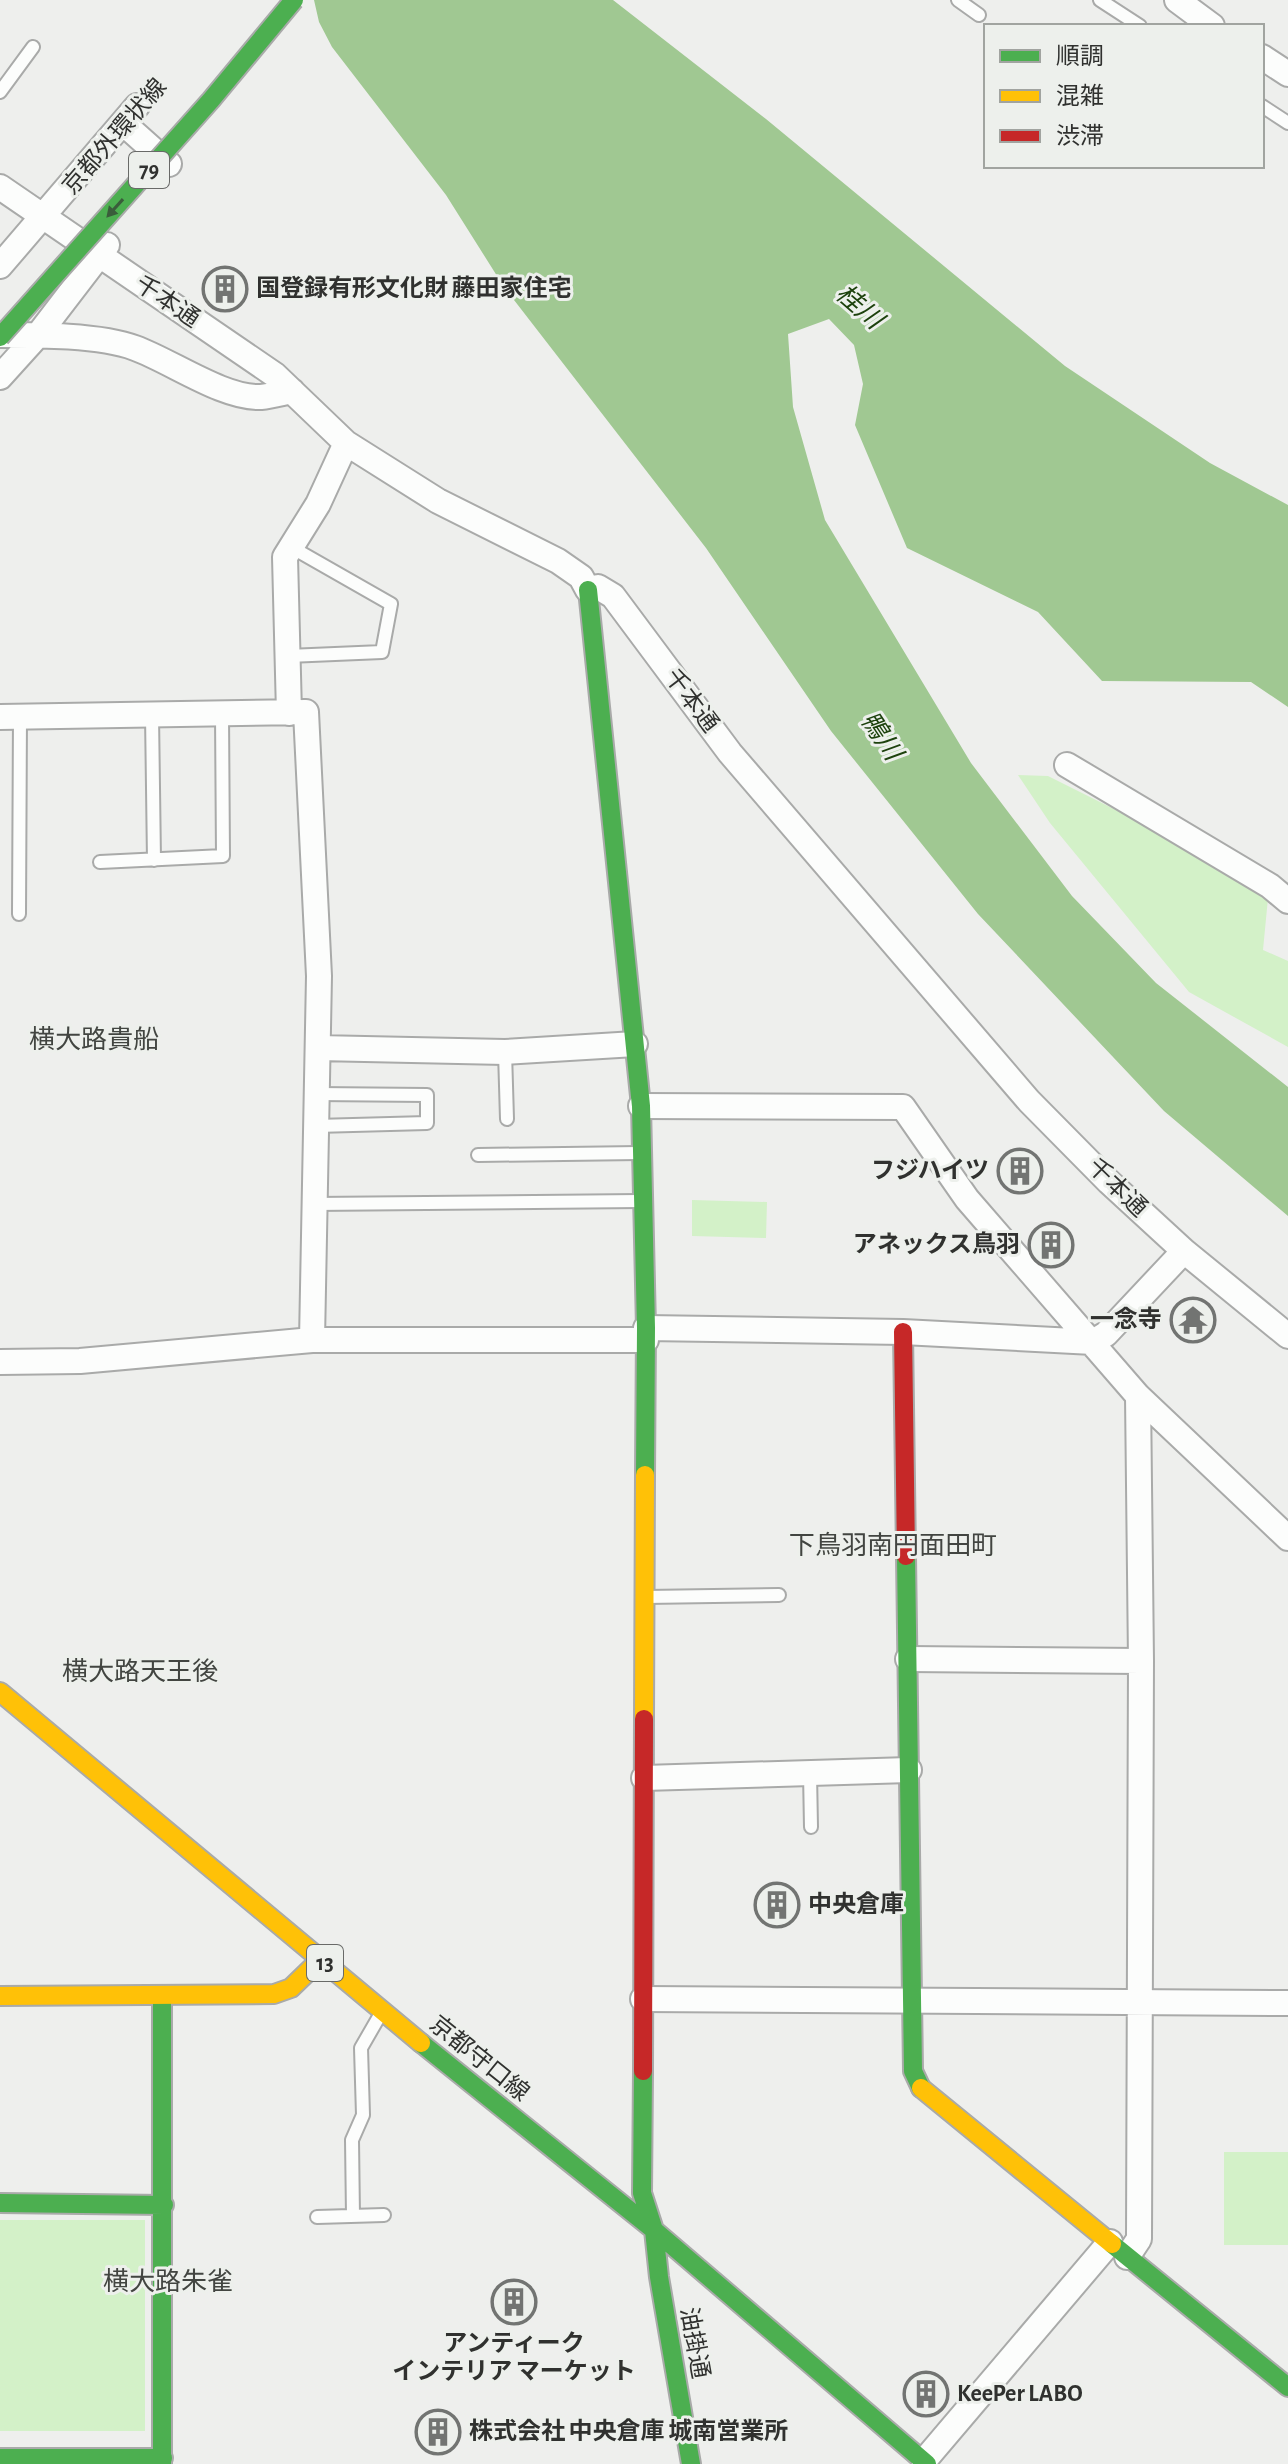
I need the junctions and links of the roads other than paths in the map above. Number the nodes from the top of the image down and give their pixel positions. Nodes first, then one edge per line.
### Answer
1 (278, 0) edge
2 (294, 0) edge
3 (958, 0) edge
4 (1100, 0) edge
5 (1177, 0) edge
6 (979, 15) dead end
7 (1137, 24) edge
8 (1209, 24) edge
9 (33, 47) dead end
10 (1264, 58) edge
11 (1288, 74) edge
12 (0, 92) edge
13 (1264, 107) edge
14 (1288, 123) edge
15 (171, 139) junction
16 (134, 153) dead end
17 (0, 187) edge
18 (82, 212) dead end
19 (45, 216) junction
20 (51, 246) dead end
21 (99, 255) junction
22 (0, 266) edge
23 (38, 335) junction
24 (0, 336) edge
25 (0, 377) edge
26 (292, 391) junction
27 (346, 443) junction
28 (291, 547) junction
29 (588, 590) junction
30 (288, 656) junction
31 (289, 713) junction
32 (222, 714) junction
33 (152, 715) junction
34 (10, 717) edge
35 (1067, 765) dead end
36 (154, 860) junction
37 (100, 862) dead end
38 (1288, 901) edge
39 (19, 914) dead end
40 (635, 1044) junction
41 (318, 1048) junction
42 (505, 1052) junction
43 (316, 1094) junction
44 (641, 1106) junction
45 (507, 1119) dead end
46 (316, 1126) junction
47 (643, 1153) junction
48 (478, 1155) dead end
49 (643, 1201) junction
50 (314, 1204) junction
51 (1184, 1251) junction
52 (903, 1332) junction
53 (646, 1334) junction
54 (1288, 1336) edge
55 (312, 1340) junction
56 (1093, 1342) junction
57 (0, 1362) edge
58 (1138, 1396) junction
59 (1288, 1538) edge
60 (779, 1595) dead end
61 (645, 1597) junction
62 (908, 1659) junction
63 (1141, 1661) junction
64 (0, 1692) edge
65 (909, 1770) junction
66 (810, 1773) junction
67 (644, 1778) junction
68 (811, 1827) dead end
69 (321, 1959) junction
70 (0, 1996) edge
71 (162, 1996) junction
72 (643, 1999) junction
73 (913, 2001) junction
74 (1138, 2002) junction
75 (1288, 2003) edge
76 (382, 2011) junction
77 (0, 2203) edge
78 (164, 2205) junction
79 (384, 2215) dead end
80 (353, 2216) junction
81 (317, 2217) dead end
82 (654, 2230) junction
83 (1118, 2250) junction
84 (1288, 2387) edge
85 (0, 2458) edge
86 (162, 2461) edge
87 (926, 2463) edge
88 (691, 2464) edge

1 - 15 street
2 -> 24 street, 京都外環状線 / 79, bridge
3 - 6 lane
4 - 7 lane
5 - 8 street
9 - 12 lane
10 - 11 street
13 - 14 lane
15 - 16 street, 京都外環状線 / 79
15 - 19 street
15 - 21 street
17 - 19 street, 千本通
18 - 20 street, 京都外環状線
19 - 21 street, 千本通
19 - 22 street
21 - 23 street
21 - 26 street, 千本通
23 - 24 street
23 - 25 street
23 - 26 street
26 - 27 street, 千本通
27 - 28 street
27 - 29 street, 千本通
28 - 30 street
28 - 30 lane
29 - 40 street, 油掛通
29 - 51 street, 千本通
30 - 31 street
31 - 32 street
31 - 41 street
32 - 33 street
32 - 36 lane
33 - 34 street
33 - 36 lane
34 - 39 lane
35 - 38 street
36 - 37 lane
40 - 42 street
40 - 44 street, 油掛通
41 - 42 street
41 - 43 street
42 - 45 lane
43 - 46 street
43 - 46 lane
44 - 47 street, 油掛通
44 - 56 street
46 - 50 street
47 - 48 lane
47 - 49 street, 油掛通
49 - 50 lane
49 - 53 street, 油掛通
50 - 55 street
51 - 54 street, 千本通
51 - 56 street
52 - 53 street
52 - 56 street
52 - 62 street
53 - 55 street
53 - 61 street, 油掛通
55 - 57 street
56 - 58 street
58 - 59 street
58 - 63 street
60 - 61 lane
61 - 67 street, 油掛通
62 - 63 street
62 - 65 street
63 - 74 street
64 - 69 street, 京都守口線 / 13
65 - 66 street
65 - 73 street
66 - 67 street
66 - 68 lane
67 - 72 street, 油掛通
69 - 71 street
69 - 76 street, 京都守口線 / 13
70 - 71 street
71 - 78 street
72 - 73 street
72 - 82 street, 油掛通
73 - 74 street
73 - 83 street
74 - 75 street
74 - 83 street
76 - 80 lane
76 - 82 street, 京都守口線 / 13
77 - 78 street
78 - 86 street
79 - 80 lane
80 - 81 lane
82 - 87 street, 京都守口線 / 13
82 - 88 street, 油掛通
83 - 84 street
83 - 87 street
85 - 86 street

